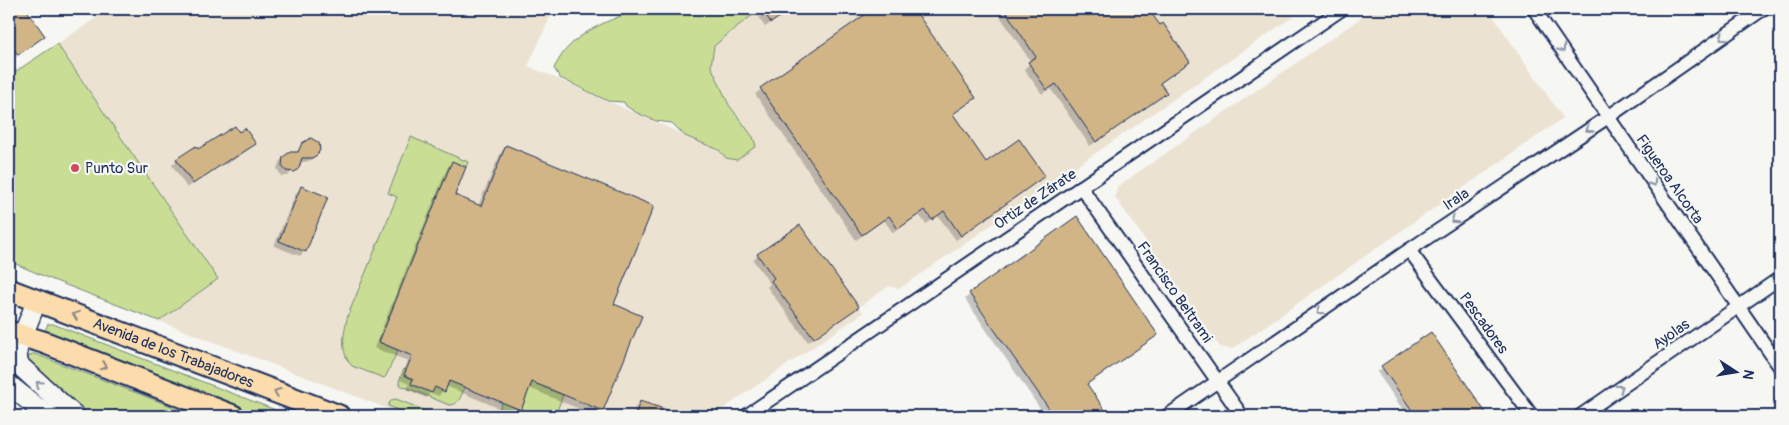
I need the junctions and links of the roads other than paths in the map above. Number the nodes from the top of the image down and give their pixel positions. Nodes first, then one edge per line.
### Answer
1 (1342, 9) edge
2 (1534, 9) edge
3 (1763, 9) edge
4 (1608, 117) junction
5 (1081, 187) junction
6 (1409, 250) junction
7 (1780, 278) edge
8 (9, 290) edge
9 (37, 300) junction
10 (1738, 306) junction
11 (16, 334) edge
12 (1780, 367) edge
13 (1218, 381) junction
14 (9, 386) edge
15 (48, 416) edge
16 (75, 416) edge
17 (233, 416) edge
18 (339, 416) edge
19 (746, 416) edge
20 (1167, 416) edge
21 (1242, 416) edge
22 (1532, 416) edge
23 (1580, 416) edge

1 - 5 street, Ortiz de Zárate
2 -> 4 street, Figueroa Alcorta
3 -> 4 street, Irala
4 -> 6 street, Irala
4 -> 10 street, Figueroa Alcorta
5 - 13 street, Francisco Beltrami
5 - 19 street, Ortiz de Zárate
6 -> 13 street, Irala
6 - 22 street, Pescadores
7 - 10 street, Ayolas
8 - 9 main road, Avenida de los Trabajadores
9 - 11 main road
18 -> 9 main road, Avenida de los Trabajadores
10 - 12 street, Figueroa Alcorta
23 -> 10 street, Ayolas
16 -> 11 main road
11 -> 17 main road
13 - 20 street, Irala
13 - 21 street, Francisco Beltrami
14 - 15 main road

